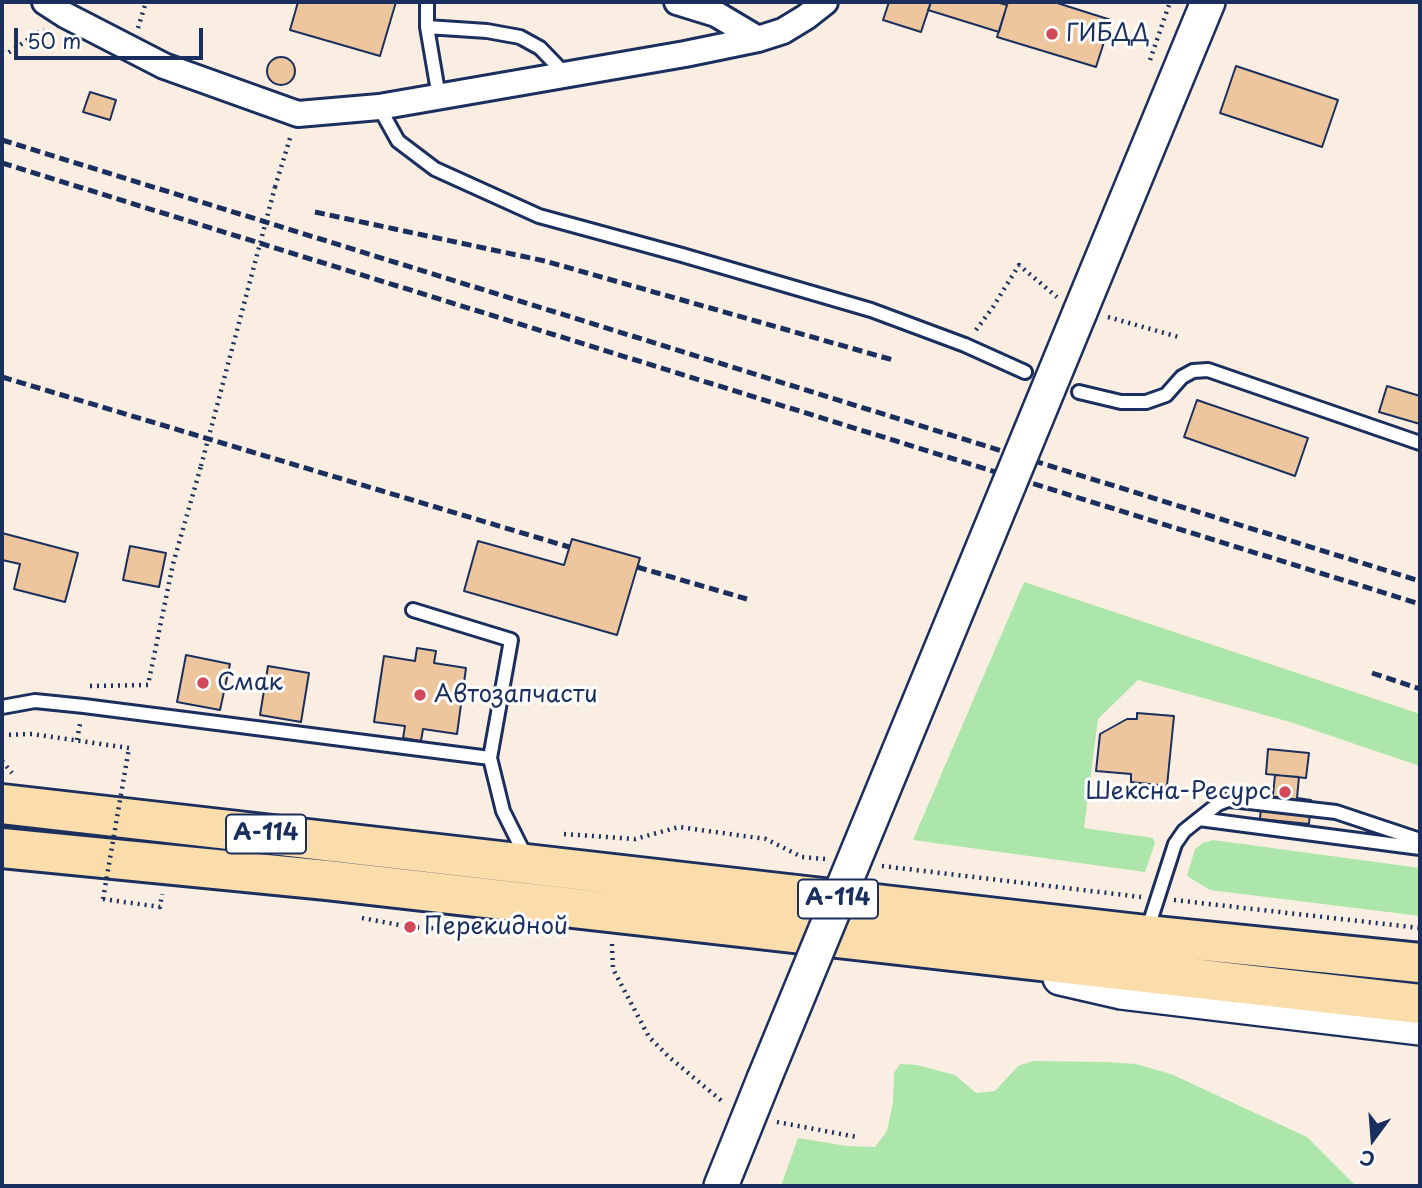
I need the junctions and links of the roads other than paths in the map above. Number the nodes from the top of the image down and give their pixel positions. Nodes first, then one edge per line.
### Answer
1 (427, 2) edge
2 (677, 2) edge
3 (825, 2) edge
4 (1208, 2) edge
5 (55, 8) edge
6 (427, 27) junction
7 (758, 39) junction
8 (566, 75) junction
9 (439, 97) junction
10 (379, 107) junction
11 (1025, 372) dead end
12 (1079, 392) dead end
13 (1420, 443) edge
14 (412, 610) dead end
15 (2, 707) edge
16 (490, 758) junction
17 (7, 788) edge
18 (1199, 819) junction
19 (1420, 840) edge
20 (2, 848) edge
21 (1420, 848) edge
22 (530, 863) junction
23 (1146, 934) junction
24 (922, 947) junction
25 (1420, 963) edge
26 (1420, 1004) edge
27 (1420, 1028) edge
28 (721, 1186) edge

1 - 6 lane
2 - 7 street
3 - 7 street
4 - 28 street, bridge
5 - 10 street
6 - 8 lane
6 - 9 lane
7 - 8 street
8 - 9 street
9 - 10 street
10 - 11 lane
12 - 13 lane
14 - 16 lane
15 - 16 lane
16 - 22 lane
17 - 22 highway, А-114
18 - 19 lane
18 - 21 lane
18 - 23 lane
20 - 24 highway, А-114
22 - 23 highway, А-114
23 - 25 highway, А-114
24 - 26 highway, А-114
24 - 27 street

